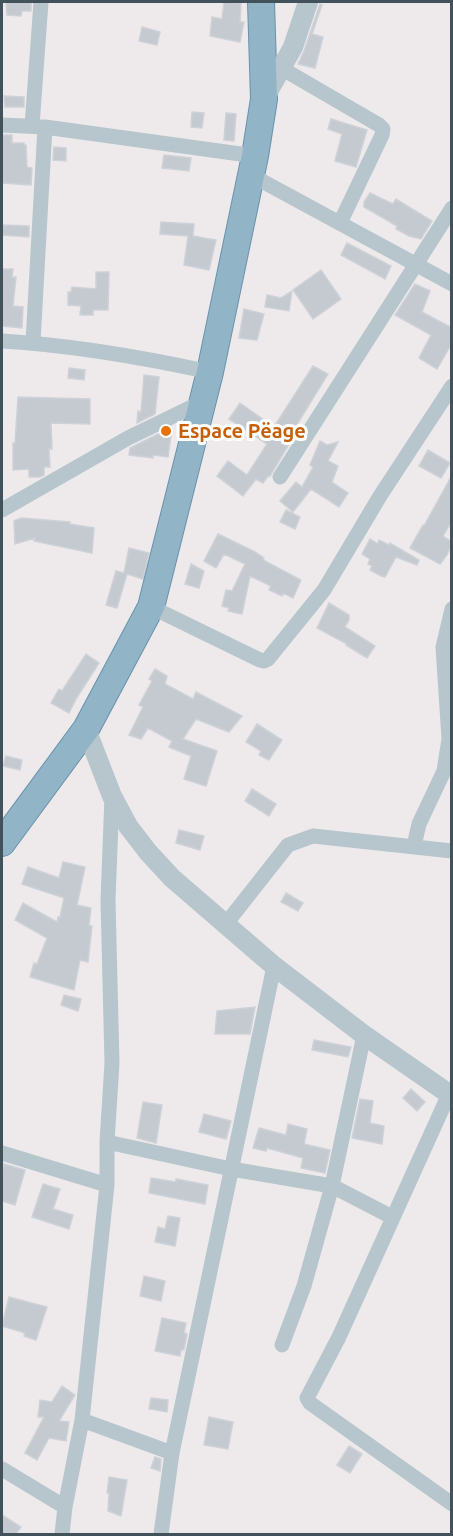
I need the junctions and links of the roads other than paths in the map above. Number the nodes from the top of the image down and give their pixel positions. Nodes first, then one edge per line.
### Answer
1 (41, 2) edge
2 (261, 2) edge
3 (308, 2) edge
4 (281, 68) junction
5 (264, 99) junction
6 (2, 125) edge
7 (39, 127) junction
8 (253, 165) junction
9 (452, 208) edge
10 (340, 223) junction
11 (415, 264) junction
12 (452, 284) edge
13 (2, 341) edge
14 (33, 342) junction
15 (210, 372) junction
16 (452, 386) edge
17 (202, 402) junction
18 (280, 477) dead end
19 (2, 510) edge
20 (151, 607) junction
21 (452, 609) edge
22 (86, 729) junction
23 (112, 796) junction
24 (2, 843) edge
25 (414, 846) junction
26 (452, 851) edge
27 (225, 925) junction
28 (274, 966) junction
29 (364, 1035) junction
30 (450, 1095) edge
31 (106, 1142) junction
32 (2, 1153) edge
33 (231, 1169) junction
34 (107, 1185) junction
35 (332, 1186) junction
36 (392, 1217) junction
37 (282, 1345) dead end
38 (82, 1420) junction
39 (171, 1453) junction
40 (2, 1469) edge
41 (452, 1504) edge
42 (65, 1507) junction
43 (62, 1534) edge
44 (160, 1534) edge

1 - 7 street
2 - 5 highway
3 - 4 street
4 - 5 street
4 - 10 street
5 - 8 highway
6 - 7 street
7 - 8 street
7 - 14 street
8 - 10 street
8 - 15 highway
9 - 11 street
10 - 11 street
11 - 12 street
11 - 18 street
13 - 14 street
14 - 15 street
15 - 17 highway
16 - 20 street
17 - 19 street
17 - 20 highway
20 - 22 highway
21 - 25 street
22 - 23 street
22 - 24 highway
23 - 27 street
23 - 31 street
25 - 26 street
25 - 27 street
27 - 28 street
28 - 29 street
28 - 33 street
29 - 30 street
29 - 35 street
30 - 36 street
31 - 33 street
31 - 34 street
32 - 34 street
33 - 35 street
33 - 39 street
34 - 38 street
35 - 36 street
35 - 37 street
36 - 41 street
38 - 39 street
38 - 42 street
39 - 44 street
40 - 42 street
42 - 43 street

